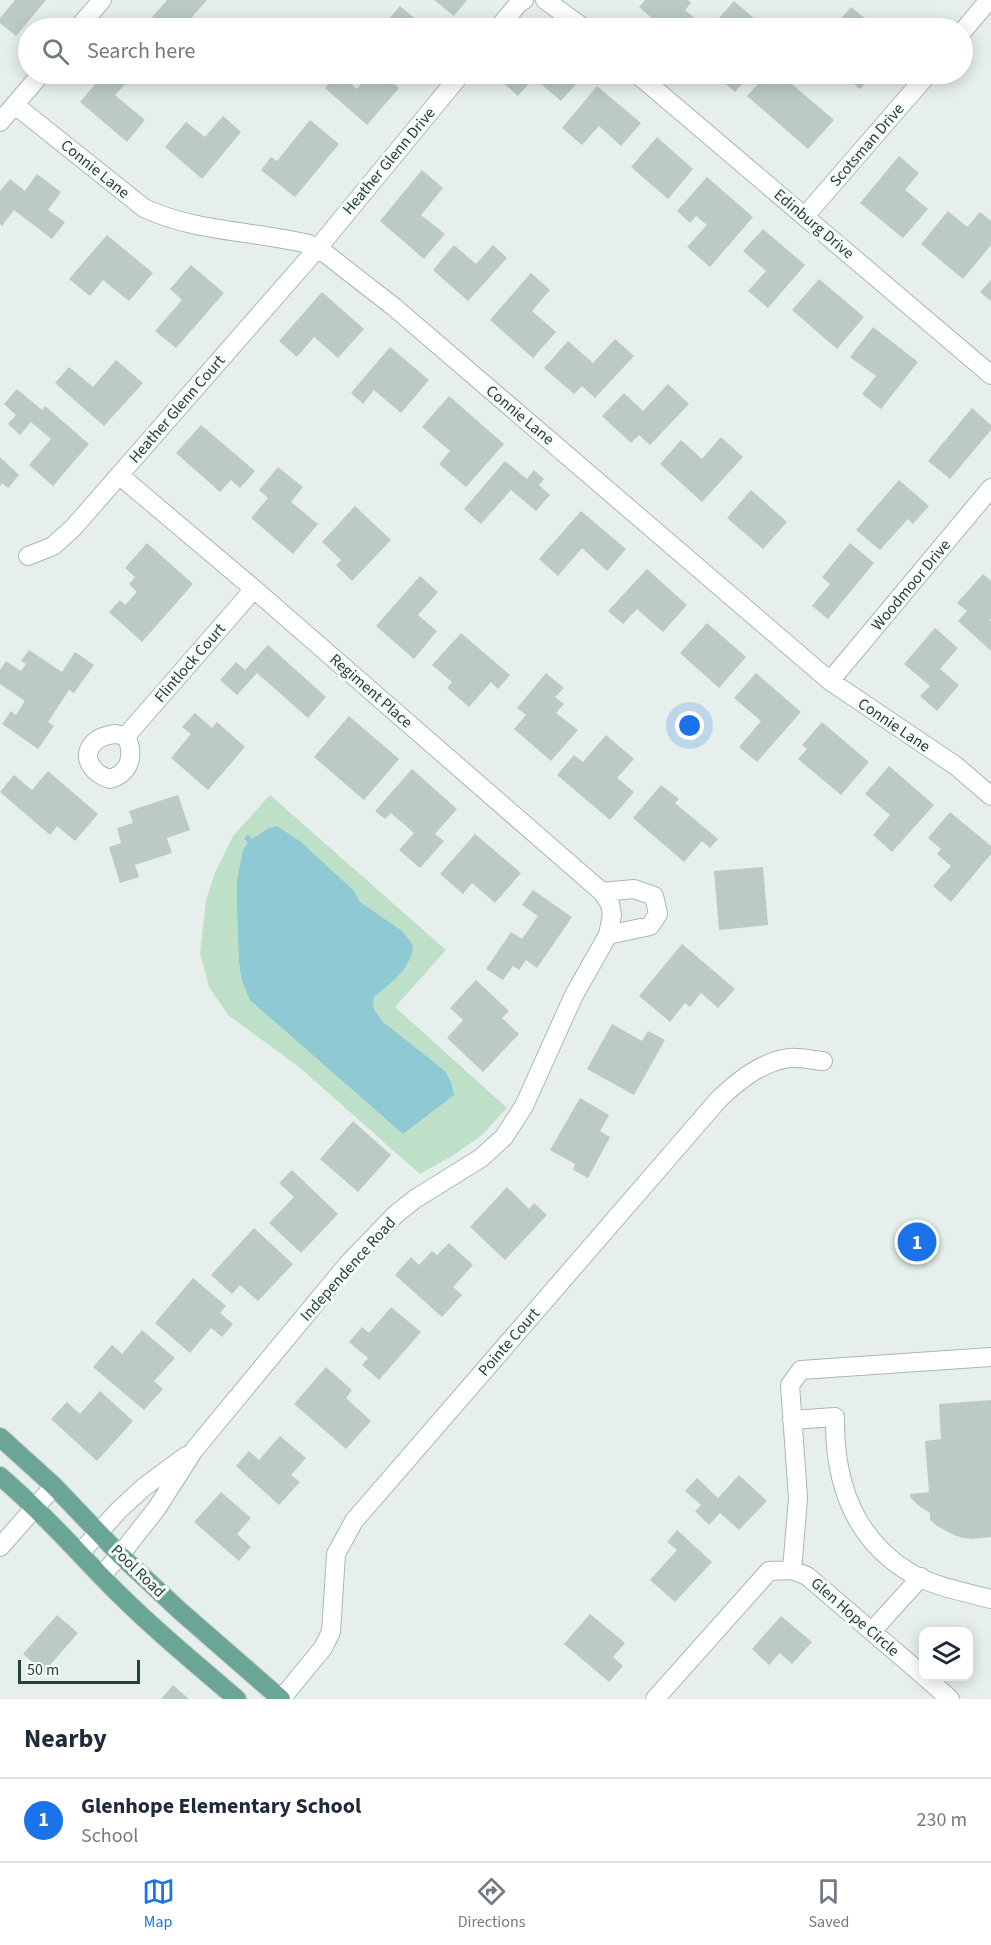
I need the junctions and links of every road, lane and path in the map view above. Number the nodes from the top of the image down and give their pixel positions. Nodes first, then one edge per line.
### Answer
1 (102, 0) edge
2 (524, 0) edge
3 (545, 0) edge
4 (988, 0) edge
5 (87, 18) edge
6 (506, 18) edge
7 (570, 18) edge
8 (973, 19) edge
9 (33, 84) edge
10 (453, 84) edge
11 (649, 84) edge
12 (919, 84) edge
13 (15, 105) junction
14 (0, 122) edge
15 (805, 216) junction
16 (317, 249) junction
17 (991, 375) edge
18 (119, 475) junction
19 (991, 488) edge
20 (28, 556) dead end
21 (254, 589) junction
22 (830, 681) junction
23 (126, 736) dead end
24 (991, 796) edge
25 (602, 892) junction
26 (612, 915) joint
27 (608, 935) junction
28 (823, 1060) dead end
29 (991, 1357) edge
30 (792, 1419) junction
31 (0, 1437) edge
32 (195, 1450) junction
33 (0, 1476) edge
34 (54, 1486) junction
35 (36, 1507) junction
36 (99, 1533) junction
37 (0, 1547) edge
38 (80, 1553) junction
39 (120, 1555) junction
40 (787, 1571) junction
41 (101, 1576) junction
42 (921, 1577) junction
43 (991, 1599) edge
44 (872, 1631) junction
45 (919, 1672) edge
46 (930, 1681) edge
47 (237, 1699) edge
48 (281, 1699) edge
49 (655, 1699) edge
50 (950, 1699) edge

1 - 5 street
2 - 6 street
3 - 7 street
4 - 8 street
9 - 13 street
10 - 16 street, Heather Glenn Drive
11 - 15 street, Edinburg Drive
12 - 15 street, Scotsman Drive
13 - 14 street
13 - 16 street, Connie Lane
15 - 17 street, Edinburg Drive
16 - 18 street, Heather Glenn Court
16 - 22 street, Connie Lane
18 - 20 street, Heather Glenn Court
18 - 21 street, Regiment Place
19 - 22 street, Woodmoor Drive
21 - 23 street, Flintlock Court
21 - 25 street, Regiment Place
22 - 24 street, Connie Lane
25 - 26 street, Regiment Place
25 - 27 street
26 - 27 street, Independence Road
27 - 32 street, Independence Road
28 - 48 street, Pointe Court
29 - 30 street
30 - 40 street
30 - 42 street
31 - 34 main road, Pool Road
32 - 36 street, Independence Road
32 - 39 street, Independence Road
33 - 35 main road, Pool Road
34 - 35 street
34 - 36 main road, Pool Road
35 - 37 street
35 - 38 main road, Pool Road
36 - 38 street, Independence Road
36 - 39 main road, Pool Road
38 - 41 main road, Pool Road
39 - 41 street, Independence Road
39 - 48 main road, Pool Road
40 - 44 street, Glen Hope Circle
40 - 49 street
41 - 47 main road, Pool Road
42 - 43 street
42 - 44 street
44 - 45 street, Glen Hope Circle
46 - 50 street, Glen Hope Circle

